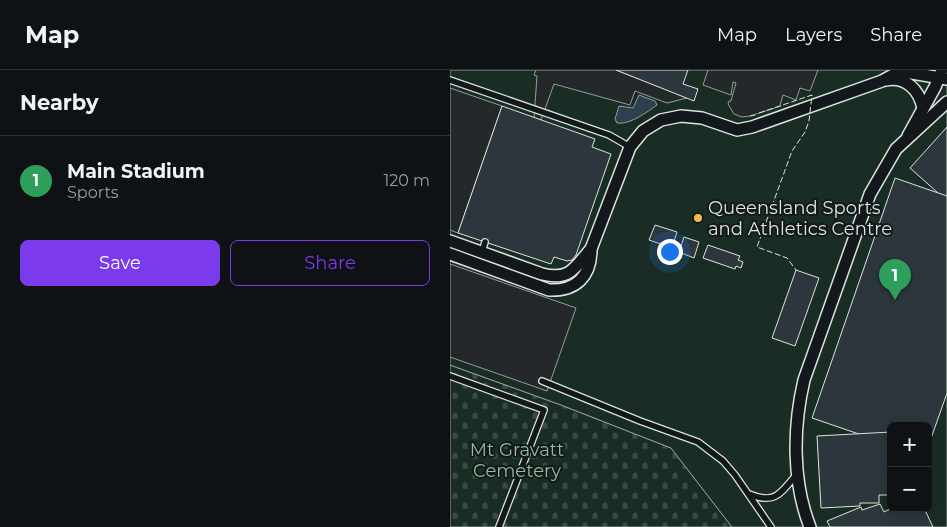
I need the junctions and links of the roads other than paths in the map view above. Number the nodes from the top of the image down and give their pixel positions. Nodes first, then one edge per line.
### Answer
1 (901, 71) edge
2 (943, 76) edge
3 (450, 80) edge
4 (882, 81) junction
5 (947, 102) edge
6 (923, 108) junction
7 (907, 138) junction
8 (630, 147) junction
9 (450, 242) edge
10 (481, 253) junction
11 (450, 254) edge
12 (450, 376) edge
13 (542, 381) dead end
14 (798, 474) junction
15 (747, 493) junction
16 (499, 527) edge
17 (771, 527) edge
18 (810, 527) edge

1 - 2 street
1 - 4 street
2 - 6 street
3 - 8 lane
4 - 6 street
4 - 8 street
5 - 7 street
6 - 7 street
7 - 14 street
8 - 10 street
9 - 10 street
10 - 11 street
12 - 16 lane
13 - 15 lane
14 - 15 lane
14 - 18 street
15 - 17 lane

